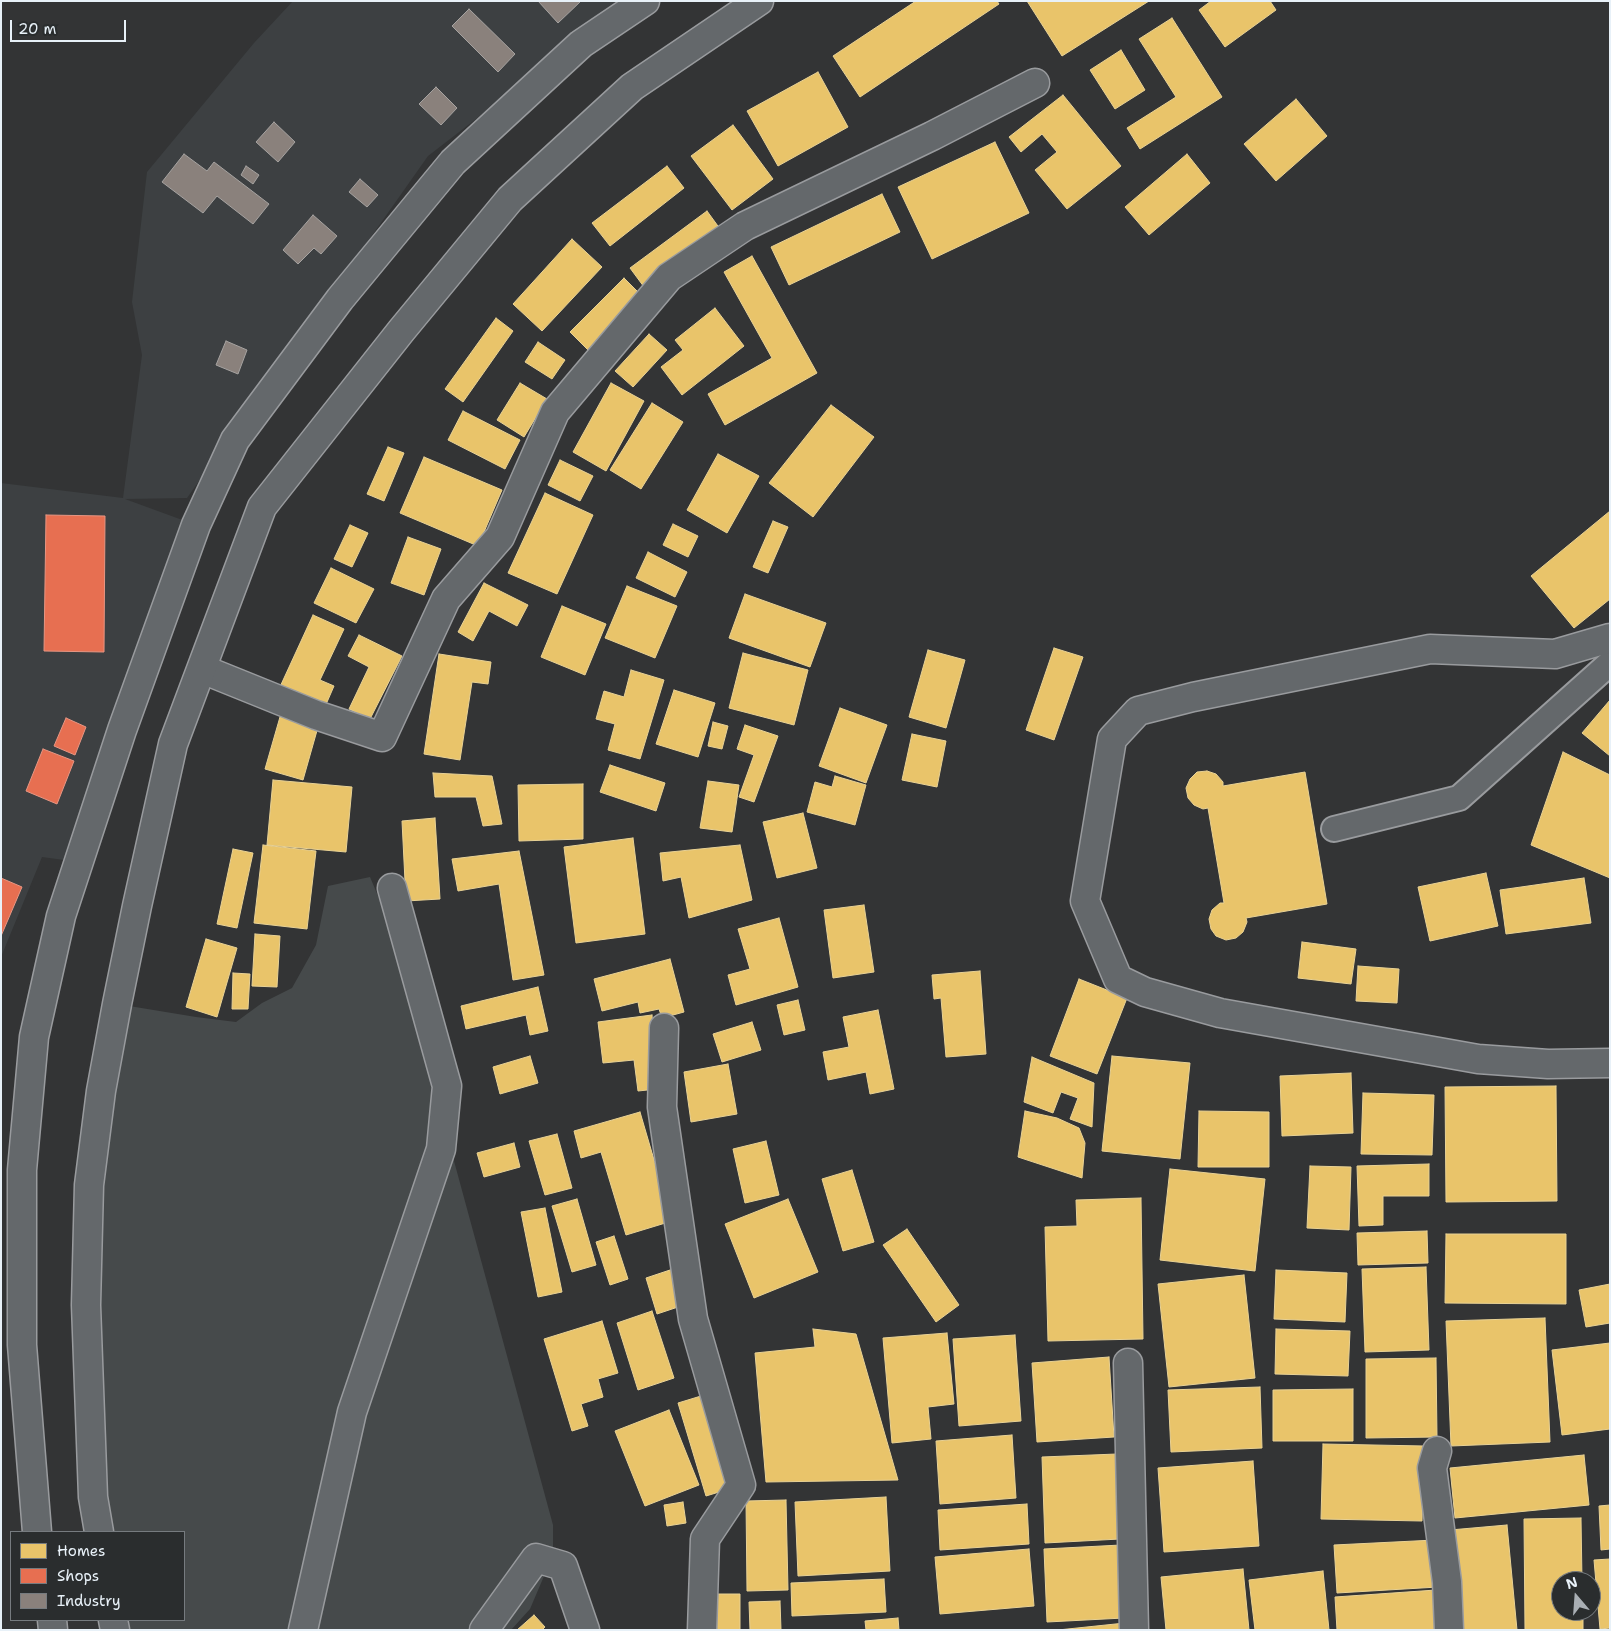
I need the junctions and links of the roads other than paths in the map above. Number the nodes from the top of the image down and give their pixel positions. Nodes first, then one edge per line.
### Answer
1 (645, 1) edge
2 (759, 1) edge
3 (1035, 83) dead end
4 (1610, 638) edge
5 (1610, 663) edge
6 (202, 669) junction
7 (1334, 829) dead end
8 (392, 888) dead end
9 (664, 1028) dead end
10 (1610, 1063) edge
11 (1128, 1363) dead end
12 (1437, 1451) dead end
13 (37, 1531) edge
14 (98, 1531) edge
15 (303, 1630) edge
16 (484, 1630) edge
17 (585, 1630) edge
18 (702, 1630) edge
19 (1134, 1630) edge
20 (1450, 1630) edge

1 - 13 street
2 - 6 street
3 - 6 street
4 - 10 street
5 - 7 lane
6 - 14 street
8 - 15 street
9 - 18 street
11 - 19 street
12 - 20 street
16 - 17 street

